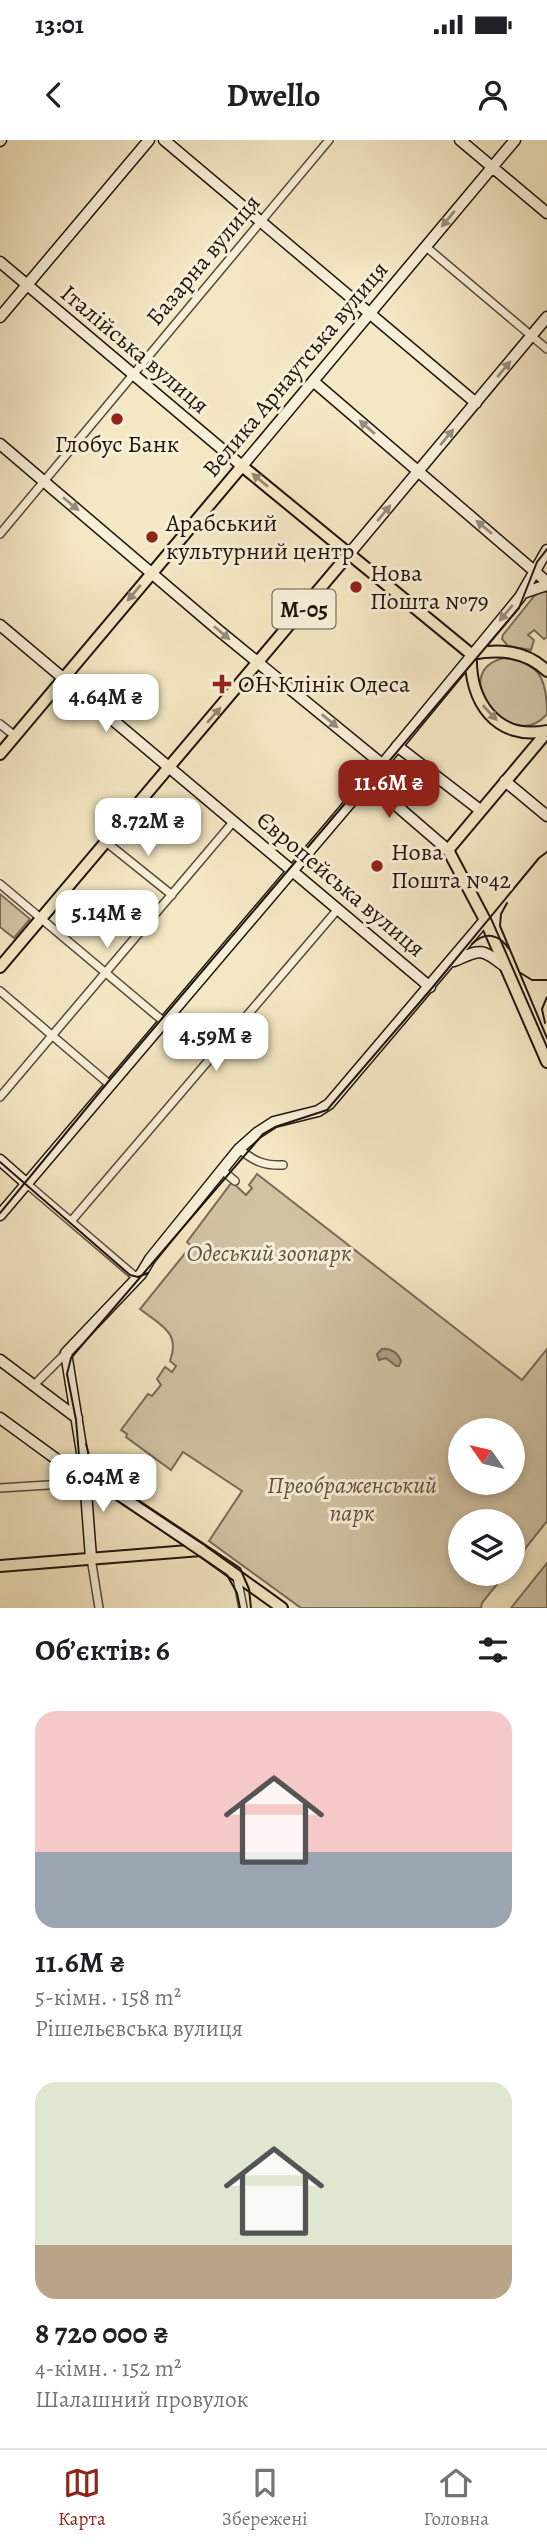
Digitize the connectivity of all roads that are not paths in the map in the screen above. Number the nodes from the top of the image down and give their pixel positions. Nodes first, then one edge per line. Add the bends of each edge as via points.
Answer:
1 (149, 140) edge
2 (164, 140) edge
3 (329, 140) edge
4 (460, 140) edge
5 (515, 140) edge
6 (492, 167) junction
7 (547, 213) edge
8 (261, 222) junction
9 (425, 246) junction
10 (0, 262) edge
11 (27, 285) junction
12 (370, 313) junction
13 (0, 317) edge
14 (547, 317) edge
15 (531, 336) junction
16 (547, 349) edge
17 (133, 374) junction
18 (313, 381) junction
19 (476, 403) junction
20 (0, 444) edge
21 (242, 466) junction
22 (419, 471) junction
23 (44, 481) junction
24 (0, 534) edge
25 (547, 550) edge
26 (349, 554) junction
27 (536, 571) junction
28 (152, 572) junction
29 (547, 584) edge
30 (523, 593) junction
31 (0, 625) edge
32 (471, 654) junction
33 (258, 663) junction
34 (547, 671) edge
35 (63, 678) junction
36 (0, 724) edge
37 (547, 732) edge
38 (15, 736) junction
39 (397, 746) junction
40 (0, 754) edge
41 (382, 764) junction
42 (169, 767) junction
43 (368, 781) junction
44 (505, 781) junction
45 (480, 810) junction
46 (547, 816) edge
47 (234, 821) junction
48 (106, 842) junction
49 (448, 850) junction
50 (291, 869) junction
51 (0, 884) edge
52 (172, 895) junction
53 (338, 909) junction
54 (41, 918) junction
55 (485, 920) junction
56 (450, 962) junction
57 (503, 965) junction
58 (0, 967) edge
59 (106, 973) junction
60 (430, 987) junction
61 (0, 991) edge
62 (163, 1021) junction
63 (53, 1035) junction
64 (547, 1062) edge
65 (109, 1084) junction
66 (0, 1097) edge
67 (241, 1150) junction
68 (0, 1160) edge
69 (283, 1165) dead end
70 (223, 1171) junction
71 (235, 1181) dead end
72 (27, 1184) junction
73 (0, 1215) edge
74 (73, 1219) junction
75 (124, 1268) junction
76 (136, 1278) junction
77 (66, 1353) junction
78 (0, 1360) edge
79 (34, 1385) junction
80 (0, 1418) edge
81 (78, 1418) junction
82 (84, 1472) junction
83 (0, 1488) edge
84 (201, 1550) junction
85 (91, 1558) junction
86 (0, 1566) edge
87 (236, 1573) junction
88 (99, 1608) edge
89 (243, 1608) edge
90 (282, 1608) edge

1 - 11 main road
2 - 8 main road
3 - 8 street, Базарна вулиця
4 - 6 main road
5 - 6 main road, Велика Арнаутська вулиця
6 - 7 main road
6 -> 9 main road, Велика Арнаутська вулиця
8 - 12 main road
8 - 17 street, Базарна вулиця
9 - 12 main road, Велика Арнаутська вулиця
9 - 15 street
10 - 11 main road, Італійська вулиця
11 - 13 main road
11 - 17 main road, Італійська вулиця
12 - 18 main road, Велика Арнаутська вулиця
12 - 19 main road
14 - 15 main road
15 - 16 street
19 -> 15 main road, М-05
17 - 21 main road, Італійська вулиця
17 - 23 street, Базарна вулиця
18 - 21 main road, Велика Арнаутська вулиця
22 -> 18 main road
22 -> 19 main road, М-05
20 - 23 main road
26 -> 21 main road, Італійська вулиця
21 - 28 main road, Велика Арнаутська вулиця
26 -> 22 main road, М-05
27 -> 22 main road
23 - 24 street, Базарна вулиця
23 -> 28 main road
25 - 27 main road
26 - 32 main road, Італійська вулиця
26 - 33 main road, М-05
27 - 29 main road
27 - 30 main road
28 -> 33 main road
28 -> 35 main road, Велика Арнаутська вулиця
29 - 30 main road
30 -> 32 main road
31 - 35 main road, Європейська вулиця
32 - 34 main road via 510,652 534,660
32 -> 37 main road via 475,690 492,718 520,732
32 - 39 main road
33 -> 41 main road
42 -> 33 main road, М-05
35 - 38 main road, Велика Арнаутська вулиця
35 - 42 main road, Європейська вулиця
36 - 38 street
37 - 44 main road
38 - 40 main road, Велика Арнаутська вулиця
39 - 41 main road
39 - 45 main road
41 - 43 main road
42 - 47 main road, Європейська вулиця
42 - 48 main road, М-05
43 - 49 main road
43 - 50 main road
44 - 45 main road
44 - 46 main road
45 - 49 main road
47 - 50 main road, Європейська вулиця
47 - 52 street
48 - 52 street
48 - 54 main road, М-05
49 - 55 main road
50 - 53 main road, Європейська вулиця
50 - 62 main road
51 - 54 street
52 - 59 street
53 - 60 main road, Європейська вулиця
53 - 74 street
54 - 58 main road, М-05
54 - 59 street
55 - 56 main road
55 - 57 main road
56 - 57 main road via 479,951
56 - 60 main road
57 - 64 main road
59 - 62 street
59 - 63 street
60 - 67 main road via 324,1108 274,1122
61 - 63 street
62 - 65 main road
63 - 65 street
63 - 66 street
65 - 72 main road
67 - 69 street via 266,1166
67 - 70 main road
68 - 72 main road
70 - 71 street
70 - 76 main road
72 - 73 main road
72 - 74 street
72 - 75 street
74 - 75 street via 123,1261
75 - 76 street
76 - 77 main road
77 - 79 street
77 - 81 main road
78 - 79 main road
79 - 81 main road
80 - 82 main road via 74,1472
81 - 82 main road
82 - 83 street via 64,1483
82 - 84 main road
82 - 85 main road
84 - 85 main road
84 - 87 main road
85 - 86 main road
85 - 88 street
87 - 89 street
87 - 90 main road

